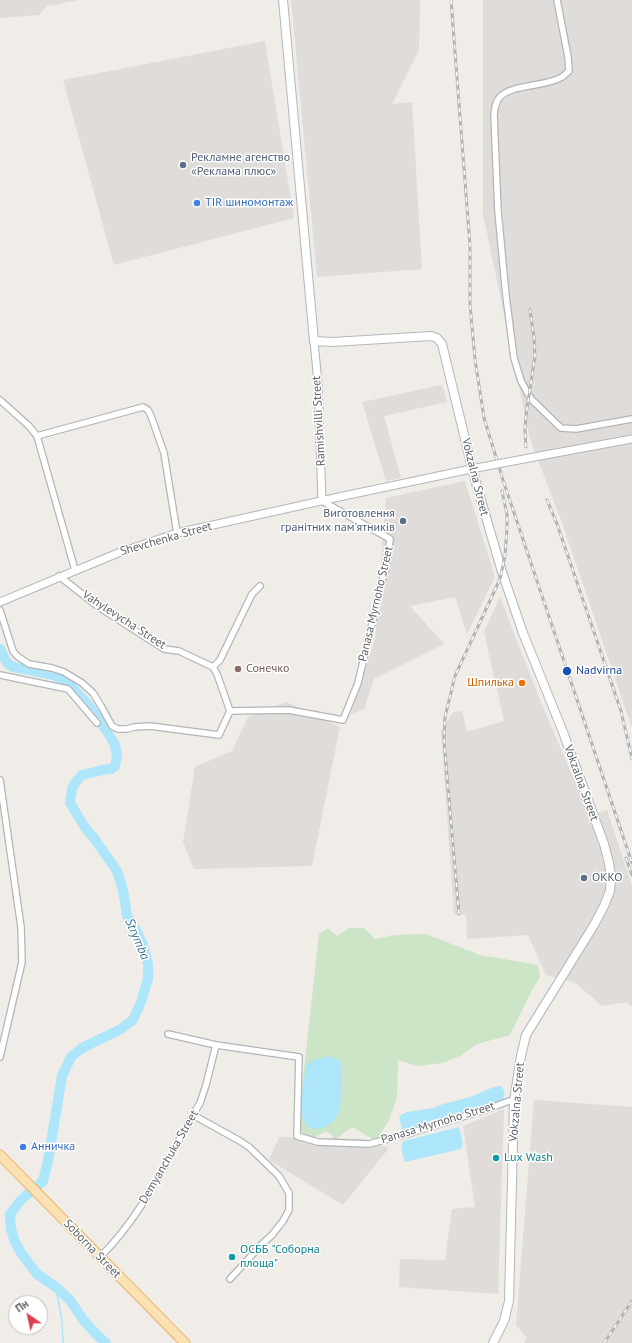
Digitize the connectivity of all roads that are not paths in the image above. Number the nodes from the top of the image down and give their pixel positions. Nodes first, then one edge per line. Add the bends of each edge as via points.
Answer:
1 (283, 0) edge
2 (557, 0) edge
3 (314, 341) junction
4 (0, 400) edge
5 (632, 419) edge
6 (37, 436) junction
7 (632, 439) edge
8 (322, 501) junction
9 (177, 534) junction
10 (75, 570) junction
11 (59, 576) junction
12 (260, 586) dead end
13 (0, 602) edge
14 (0, 610) edge
15 (212, 667) junction
16 (0, 675) edge
17 (230, 711) junction
18 (97, 723) dead end
19 (0, 780) edge
20 (168, 1034) dead end
21 (216, 1045) junction
22 (0, 1057) edge
23 (514, 1101) junction
24 (193, 1115) junction
25 (0, 1155) edge
26 (100, 1257) junction
27 (230, 1278) dead end
28 (185, 1343) edge
29 (493, 1343) edge

1 - 3 main road
2 - 5 street via 568,57 568,71 554,80 506,91 495,104 498,211 514,358 521,381 532,399 561,428 576,429
3 - 8 street, Ramishvilli Street
3 - 23 main road, Vokzalna Street via 431,336 442,344 474,476 500,566 609,863 610,891 604,906 526,1035
4 - 6 street
6 - 9 street via 143,407 148,410 164,453
6 - 10 street
7 - 8 street, Shevchenka Street, bridge via 471,469
8 - 9 street, Shevchenka Street
8 - 17 street, Panasa Myrnoho Street via 390,539 358,683 343,720 289,710
9 - 10 street, Shevchenka Street
10 - 11 street, Shevchenka Street
11 - 13 street, Shevchenka Street
11 - 15 street, Vahylevycha Street via 100,608 164,649 179,651
12 - 15 street via 252,594 220,660
14 - 17 street via 10,645 17,656 29,664 64,672 82,683 92,693 112,726 118,729 150,726 219,735
15 - 17 street
16 - 18 street via 68,689
19 - 22 street via 21,927 22,962
20 - 21 street
21 - 23 street, Panasa Myrnoho Street via 299,1057 297,1136 318,1142 369,1144
21 - 24 street, Demyanchuka Street via 206,1085
23 - 29 main road, Vokzalna Street via 509,1301 504,1321
24 - 26 street, Demyanchuka Street via 136,1213 116,1241
24 - 27 street via 249,1147 279,1176 289,1193 289,1210 283,1221
25 - 26 main road, Soborna Street
26 - 28 main road, Soborna Street

